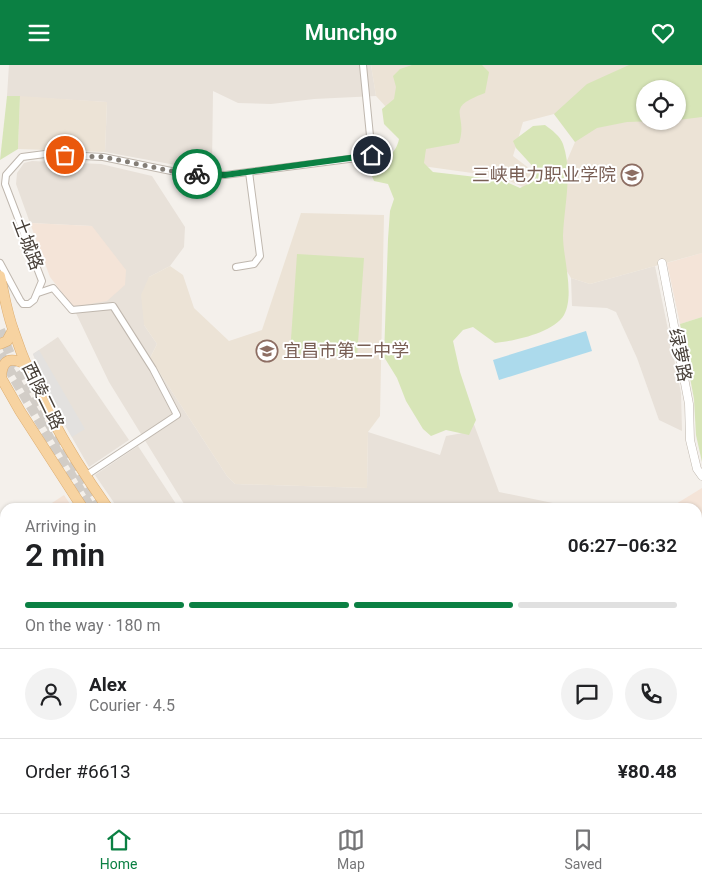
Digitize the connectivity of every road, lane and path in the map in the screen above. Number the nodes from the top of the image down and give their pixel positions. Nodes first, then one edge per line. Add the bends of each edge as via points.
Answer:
1 (363, 65) edge
2 (249, 172) junction
3 (0, 263) edge
4 (662, 263) dead end
5 (236, 267) dead end
6 (0, 275) edge
7 (38, 293) junction
8 (13, 330) junction
9 (0, 345) edge
10 (27, 365) junction
11 (1, 377) edge
12 (85, 475) junction
13 (702, 476) edge
14 (79, 503) edge
15 (104, 503) edge

1 - 2 street, 土城路 via 372,155
2 - 5 street via 260,256 254,264
2 - 7 street, 土城路 via 225,175 181,173 104,157 46,154 22,157 6,175 5,184 42,281
3 - 7 street, 土城路 via 23,304 29,304
4 - 13 street, 绿萝路 via 689,404 690,440 697,469
6 - 8 main road, 西陵二路
7 - 12 street via 53,288 72,310 113,306 177,415
8 - 9 main road via 7,341
8 - 10 main road, 西陵二路
10 - 11 main road via 16,360 7,362 3,365
10 - 12 main road, 西陵二路 via 40,398
11 - 14 main road, 西陵二路
12 - 15 main road, 西陵二路

